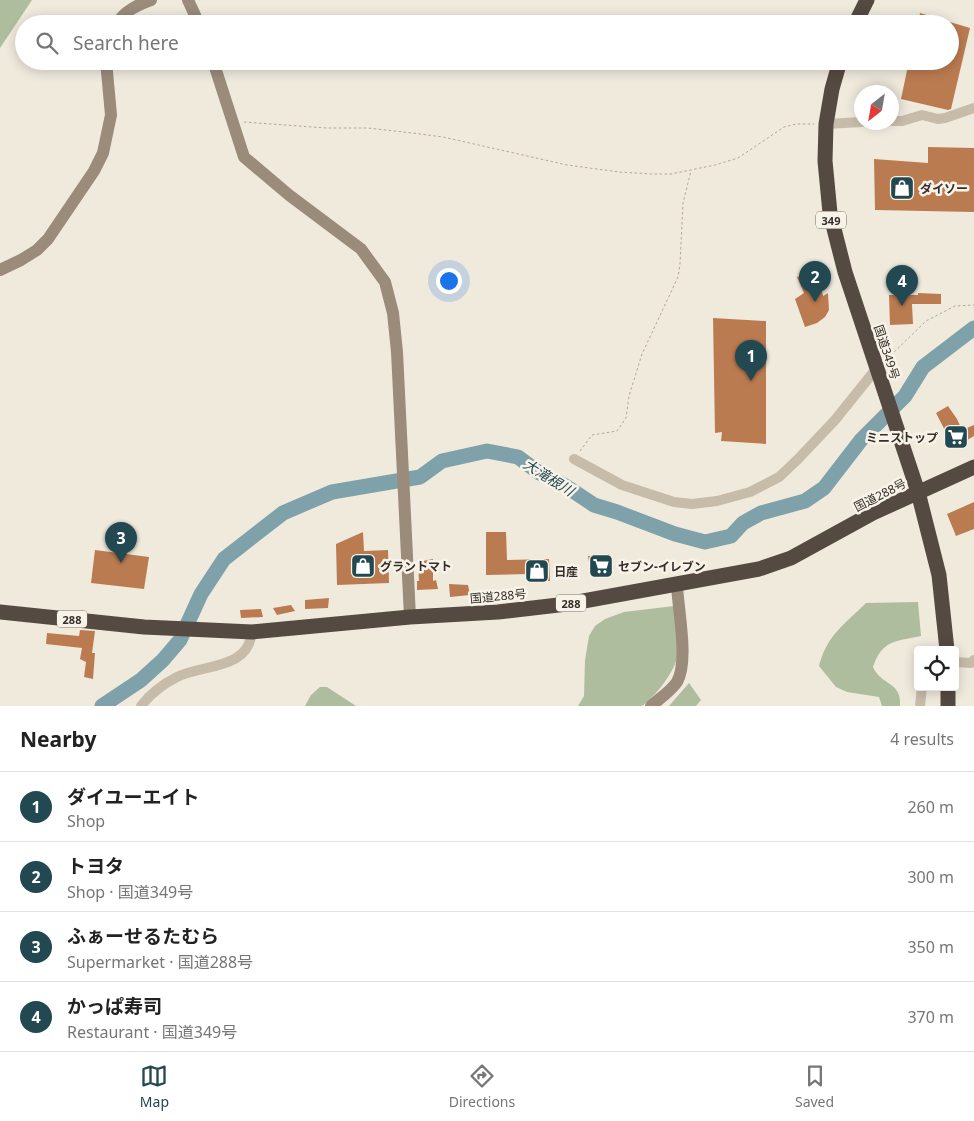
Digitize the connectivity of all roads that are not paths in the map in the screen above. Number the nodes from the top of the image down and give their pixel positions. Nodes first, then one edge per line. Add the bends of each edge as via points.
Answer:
1 (151, 0) edge
2 (188, 0) edge
3 (868, 0) edge
4 (124, 15) edge
5 (196, 15) edge
6 (860, 15) edge
7 (107, 70) edge
8 (216, 70) edge
9 (837, 70) edge
10 (974, 108) edge
11 (899, 120) edge
12 (854, 122) edge
13 (826, 124) junction
14 (0, 270) edge
15 (877, 372) junction
16 (574, 460) road end
17 (974, 467) edge
18 (918, 492) junction
19 (677, 585) junction
20 (0, 612) edge
21 (410, 617) junction
22 (252, 632) junction
23 (947, 646) edge
24 (959, 663) edge
25 (973, 665) edge
26 (922, 691) edge
27 (948, 691) edge
28 (141, 706) edge
29 (651, 706) edge
30 (920, 706) edge
31 (948, 706) edge

1 - 4 street
2 - 5 street
3 - 6 highway
7 - 14 street via 112,115 94,171 48,239 21,260
8 - 21 street via 244,157 361,249 385,282 393,313
9 - 13 highway, 国道349号 / 349
10 - 11 street via 945,118 922,115
12 - 13 street
13 - 15 highway, 国道349号 / 349 via 824,161 834,232
15 - 16 street via 779,477 750,492 716,501 674,502 622,485
15 - 18 highway, 国道349号 / 349
17 - 18 highway, 国道288号 / 288
18 - 19 highway, 国道288号 / 288 via 791,558 759,570
18 - 23 highway, 国道349号 / 349 via 939,575
19 - 21 highway, 国道288号 / 288 via 533,608
19 - 29 street via 682,671 676,684
20 - 22 highway, 国道288号 / 288 via 144,627
21 - 22 highway, 国道288号 / 288
22 - 28 street via 251,643 232,661 178,676 156,689
24 - 25 street
26 - 30 street
27 - 31 highway

